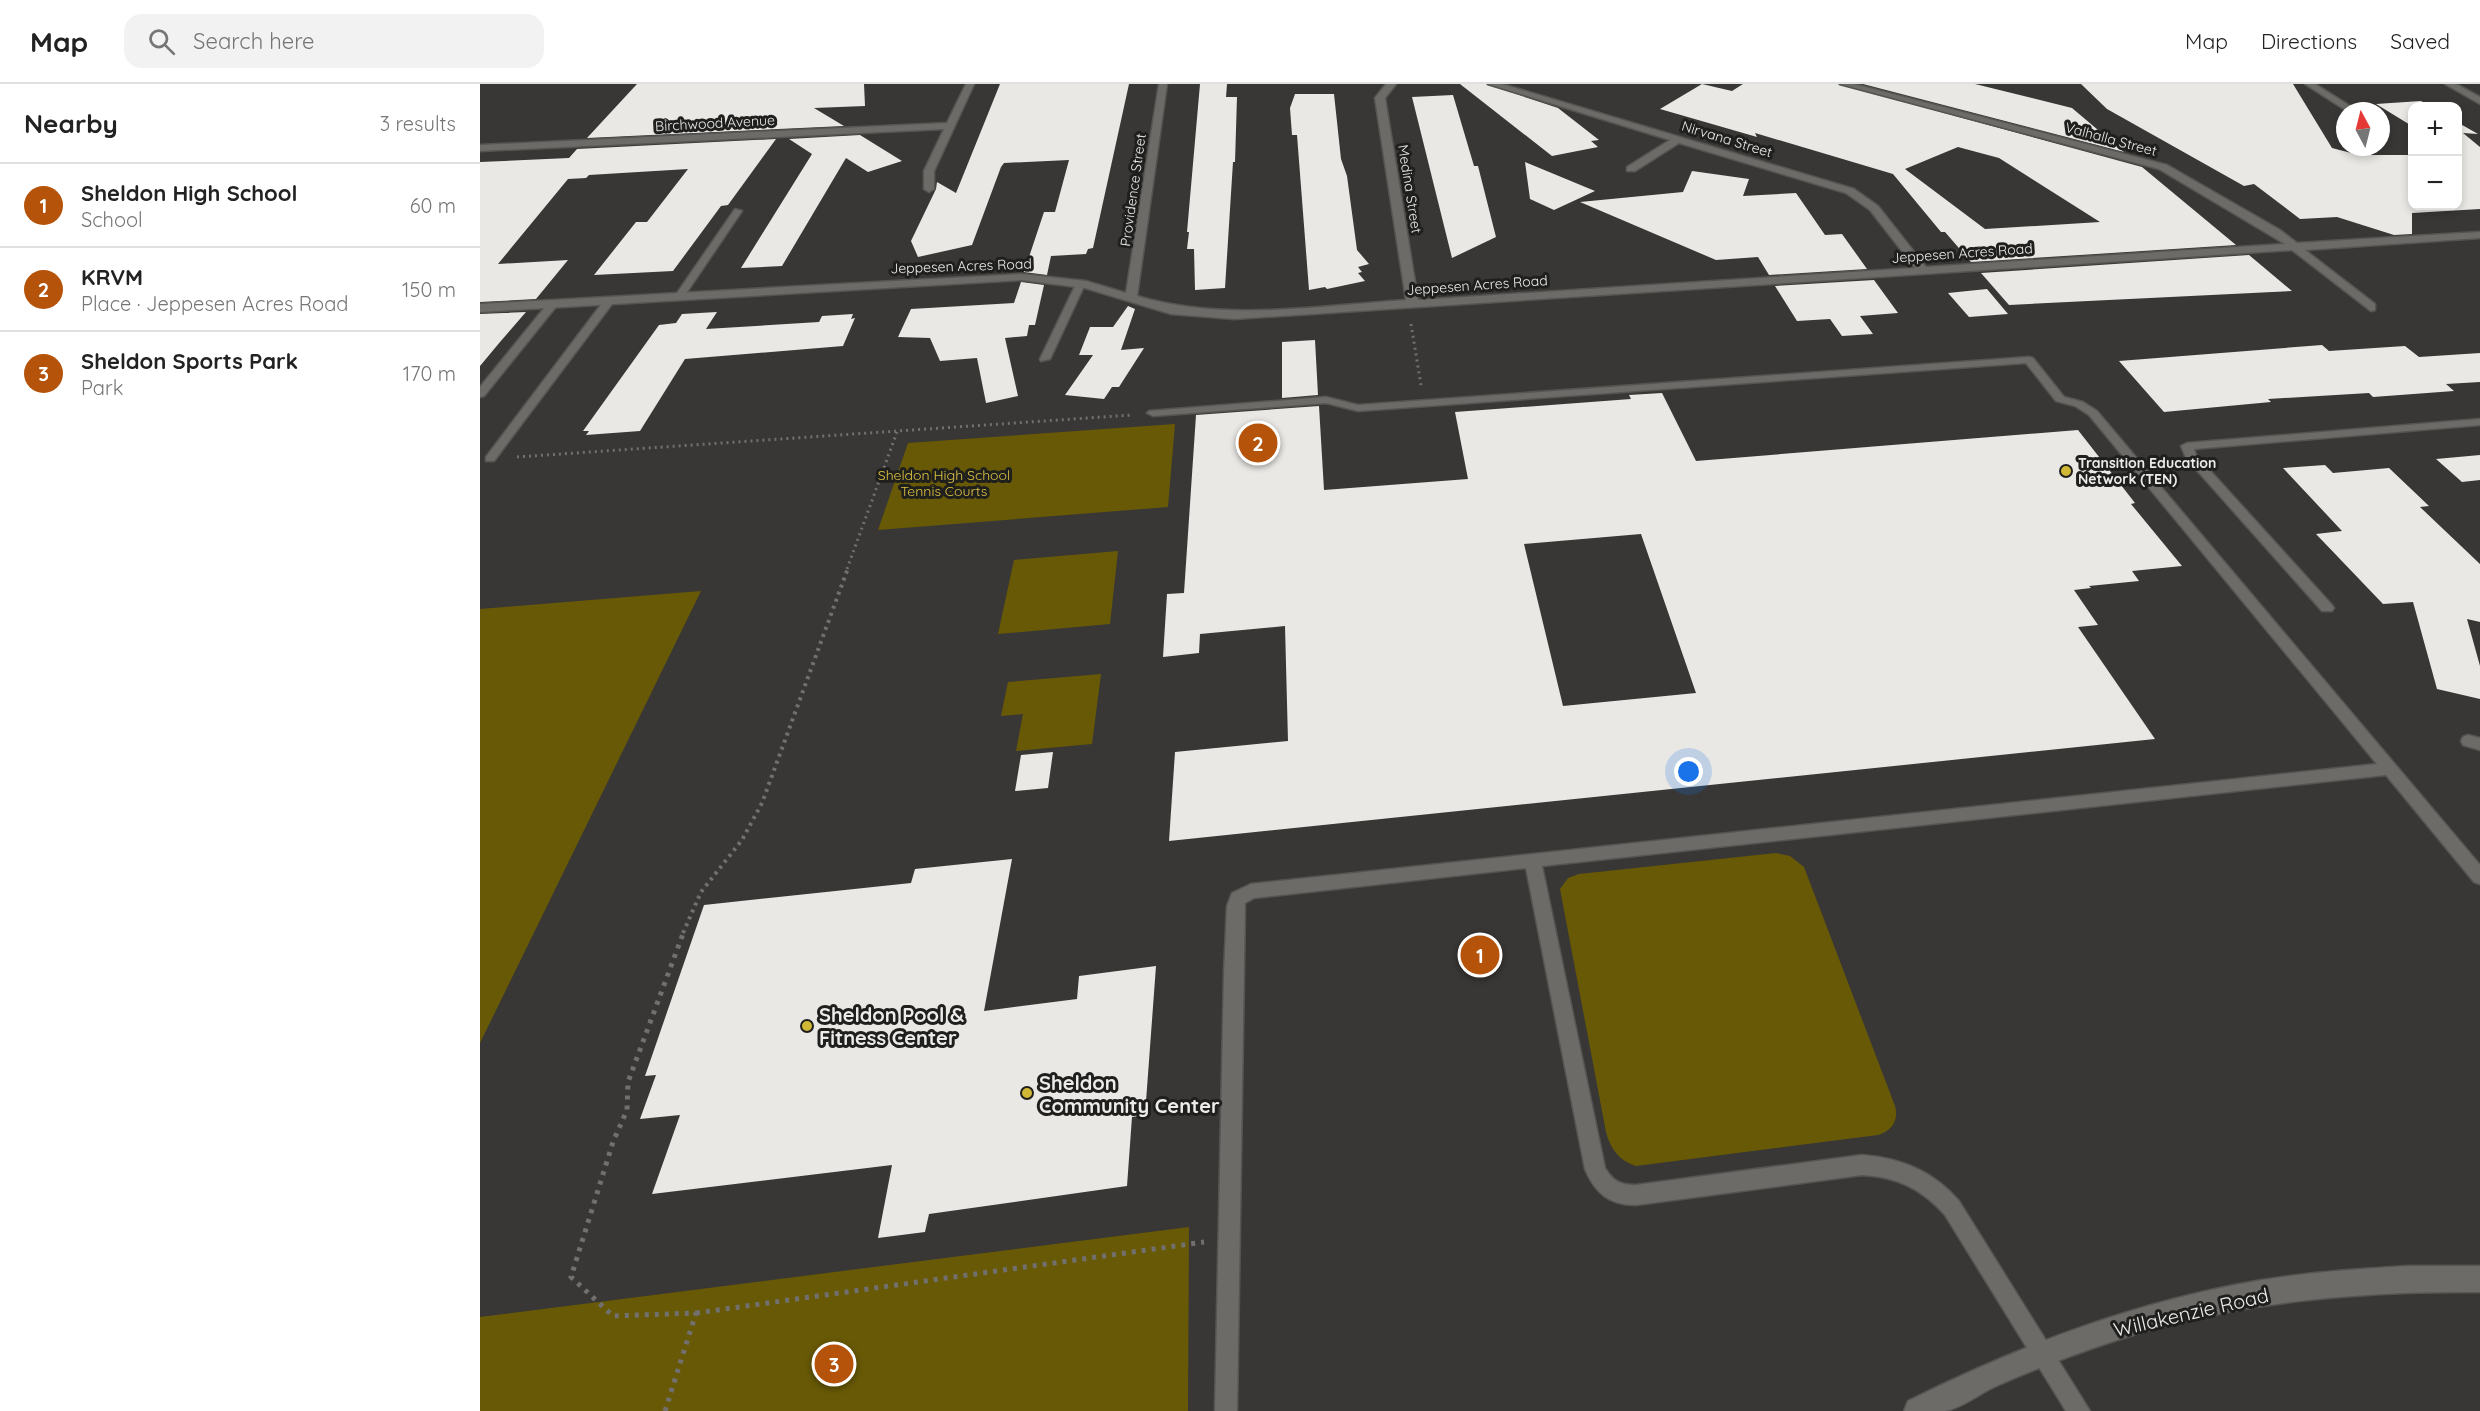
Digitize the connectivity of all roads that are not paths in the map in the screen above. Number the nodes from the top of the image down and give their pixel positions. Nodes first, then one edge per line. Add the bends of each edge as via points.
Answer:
1 (970, 84) edge
2 (1163, 84) edge
3 (1392, 84) edge
4 (1492, 84) edge
5 (1844, 84) edge
6 (2309, 84) edge
7 (2450, 84) edge
8 (2480, 100) edge
9 (2338, 102) edge
10 (951, 126) junction
11 (1679, 139) junction
12 (480, 148) edge
13 (1630, 169) dead end
14 (929, 189) dead end
15 (738, 211) dead end
16 (2480, 235) edge
17 (2295, 247) junction
18 (1923, 271) junction
19 (1080, 284) junction
20 (680, 296) junction
21 (610, 300) junction
22 (1131, 300) junction
23 (554, 303) junction
24 (1411, 304) junction
25 (2371, 307) dead end
26 (480, 308) edge
27 (1045, 360) dead end
28 (480, 394) edge
29 (1154, 412) road end
30 (2480, 423) edge
31 (490, 459) road end
32 (2327, 608) dead end
33 (2390, 769) junction
34 (1533, 860) junction
35 (2480, 876) edge
36 (2480, 1279) edge
37 (2041, 1353) junction
38 (1226, 1411) edge
39 (1918, 1411) edge
40 (2079, 1411) edge

1 - 10 street
2 - 22 street, Providence Street
3 - 24 street, Medina Street via 1380,98
4 - 11 street, Nirvana Street
5 - 17 street, Valhalla Street via 2154,163 2272,229
6 - 9 street
7 - 8 street
10 - 12 street, Birchwood Avenue
10 - 14 street via 929,171
11 - 13 street
11 - 18 street, Nirvana Street via 1856,194 1874,208
15 - 20 lane
16 - 17 street, Jeppesen Acres Road
17 - 18 street, Jeppesen Acres Road
17 - 25 street, Valhalla Street
18 - 24 street, Jeppesen Acres Road
19 - 20 street, Jeppesen Acres Road via 1002,277
19 - 22 street, Jeppesen Acres Road
19 - 27 lane
20 - 21 street, Jeppesen Acres Road
21 - 23 street, Jeppesen Acres Road
21 - 31 lane
22 - 24 street, Jeppesen Acres Road via 1182,312 1226,315
23 - 26 street, Jeppesen Acres Road
23 - 28 lane
29 - 33 lane via 1326,400 1359,408 2029,360 2060,399 2093,413
30 - 32 lane via 2187,446 2190,456
33 - 34 lane
33 - 35 lane
34 - 37 lane via 1600,1182 1616,1193 1636,1195 1862,1165 1904,1171 1930,1185 1952,1208
34 - 38 lane via 1251,891 1238,898
36 - 37 street, Willakenzie Road via 2358,1282 2233,1298 2137,1320
37 - 39 street, Willakenzie Road
37 - 40 lane

